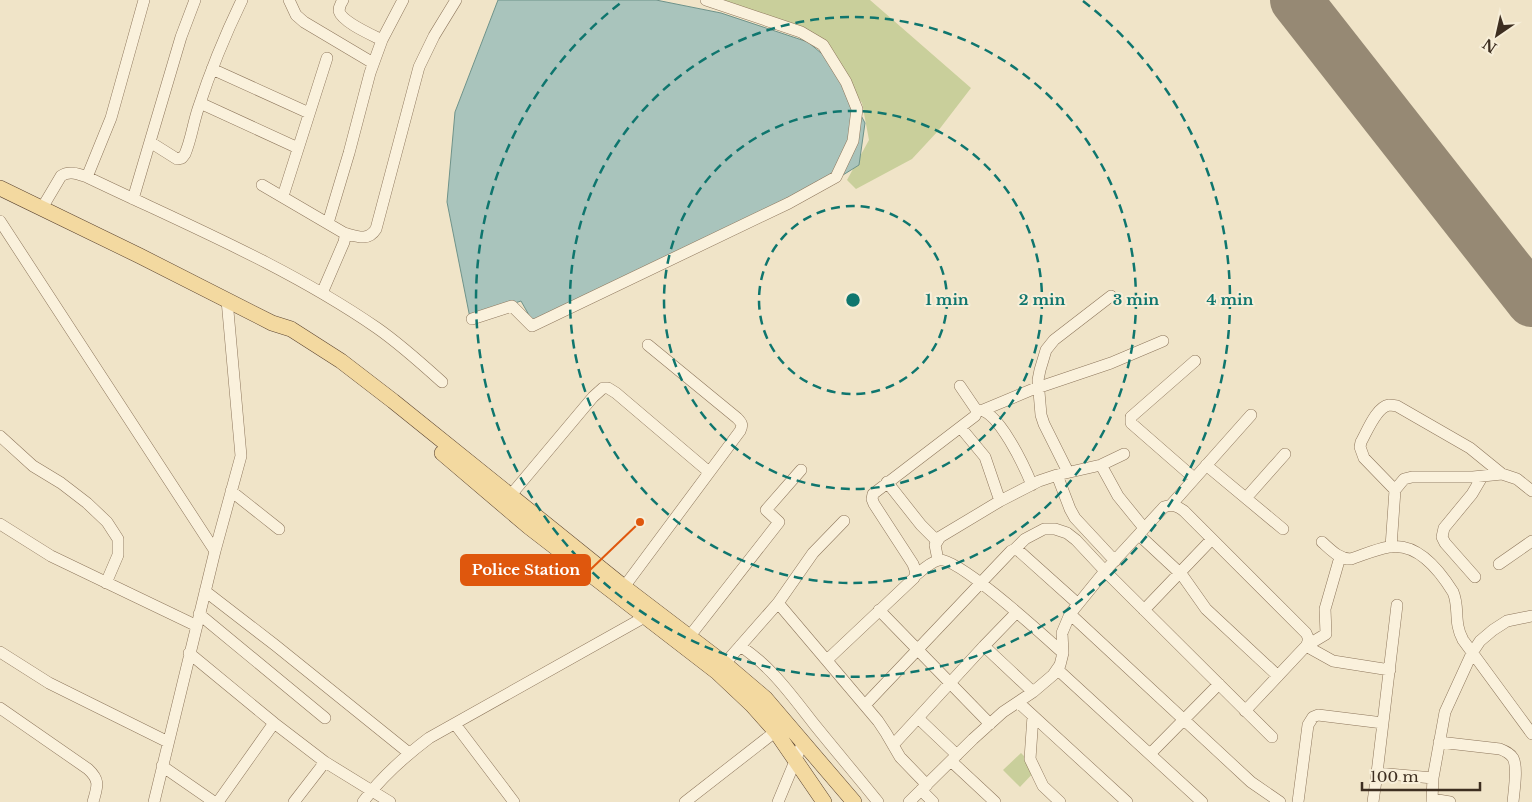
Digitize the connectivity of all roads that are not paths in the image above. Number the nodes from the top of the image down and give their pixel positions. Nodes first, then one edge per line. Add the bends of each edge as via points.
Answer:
1 (144, 0) edge
2 (195, 0) edge
3 (242, 0) edge
4 (289, 0) edge
5 (343, 0) edge
6 (403, 0) edge
7 (456, 0) edge
8 (706, 0) edge
9 (382, 40) junction
10 (327, 58) dead end
11 (373, 63) junction
12 (212, 69) junction
13 (200, 103) junction
14 (309, 113) junction
15 (150, 142) junction
16 (298, 148) junction
17 (87, 177) junction
18 (262, 184) dead end
19 (1, 188) edge
20 (283, 196) junction
21 (133, 199) junction
22 (42, 208) junction
23 (0, 221) edge
24 (328, 223) junction
25 (344, 233) junction
26 (322, 293) junction
27 (1111, 296) dead end
28 (227, 300) junction
29 (472, 319) dead end
30 (272, 323) junction
31 (1163, 341) dead end
32 (648, 345) dead end
33 (1195, 361) dead end
34 (442, 382) dead end
35 (960, 386) dead end
36 (1039, 388) junction
37 (980, 410) junction
38 (1250, 416) dead end
39 (961, 428) junction
40 (0, 436) edge
41 (1124, 454) dead end
42 (1285, 454) dead end
43 (1101, 465) junction
44 (1206, 465) junction
45 (801, 470) dead end
46 (709, 472) junction
47 (1063, 474) junction
48 (1502, 474) junction
49 (1482, 477) junction
50 (1194, 478) junction
51 (887, 482) junction
52 (1032, 485) junction
53 (1395, 490) junction
54 (231, 491) junction
55 (1532, 492) edge
56 (510, 496) junction
57 (1246, 498) junction
58 (1000, 501) junction
59 (1171, 505) junction
60 (844, 521) dead end
61 (0, 524) edge
62 (279, 529) dead end
63 (1283, 529) dead end
64 (1141, 532) junction
65 (1212, 539) junction
66 (937, 541) junction
67 (1532, 541) edge
68 (1322, 542) dead end
69 (1392, 547) junction
70 (1016, 549) junction
71 (215, 551) junction
72 (1340, 557) junction
73 (938, 560) junction
74 (1114, 561) junction
75 (1499, 564) dead end
76 (589, 565) junction
77 (1105, 571) junction
78 (1179, 573) junction
79 (916, 575) junction
80 (1475, 576) dead end
81 (106, 583) junction
82 (980, 583) junction
83 (624, 587) junction
84 (205, 591) junction
85 (778, 603) junction
86 (1077, 603) junction
87 (1397, 605) dead end
88 (879, 610) junction
89 (1144, 610) junction
90 (651, 613) junction
91 (1016, 613) junction
92 (199, 614) junction
93 (1070, 614) junction
94 (1532, 616) edge
95 (196, 626) junction
96 (689, 637) junction
97 (740, 646) junction
98 (984, 646) junction
99 (1306, 646) junction
100 (916, 649) junction
101 (0, 652) edge
102 (1063, 652) junction
103 (189, 653) junction
104 (1472, 653) junction
105 (827, 660) junction
106 (721, 668) junction
107 (1057, 669) junction
108 (1390, 670) junction
109 (1278, 676) junction
110 (949, 683) junction
111 (1219, 684) junction
112 (1033, 692) junction
113 (1018, 702) junction
114 (865, 705) junction
115 (0, 708) edge
116 (1245, 710) junction
117 (1033, 716) junction
118 (325, 718) dead end
119 (918, 718) junction
120 (1184, 720) junction
121 (274, 723) junction
122 (1383, 723) junction
123 (455, 724) junction
124 (990, 724) junction
125 (781, 727) junction
126 (1532, 734) edge
127 (1272, 737) dead end
128 (168, 742) junction
129 (804, 742) junction
130 (1439, 742) junction
131 (893, 745) junction
132 (409, 754) junction
133 (1150, 754) junction
134 (954, 758) junction
135 (795, 761) junction
136 (325, 762) junction
137 (162, 766) junction
138 (1377, 773) junction
139 (1433, 778) junction
140 (814, 788) junction
141 (924, 788) junction
142 (371, 790) junction
143 (93, 802) edge
144 (154, 802) edge
145 (214, 802) edge
146 (218, 802) edge
147 (294, 802) edge
148 (362, 802) edge
149 (390, 802) edge
150 (514, 802) edge
151 (685, 802) edge
152 (778, 802) edge
153 (824, 802) edge
154 (846, 802) edge
155 (878, 802) edge
156 (909, 802) edge
157 (933, 802) edge
158 (995, 802) edge
159 (1060, 802) edge
160 (1126, 802) edge
161 (1202, 802) edge
162 (1280, 802) edge
163 (1298, 802) edge
164 (1373, 802) edge
165 (1450, 802) edge
166 (1513, 802) edge

1 - 17 street via 114,110
2 - 15 street
3 - 12 street
4 - 11 street via 296,15 304,22
5 - 9 street via 339,11 342,17
6 - 9 street
7 - 25 street via 419,67 376,230 364,238
8 - 29 street via 801,32 823,46 846,82 857,109 854,142 836,177 789,203 532,326 512,306
9 - 11 street
10 - 14 street
11 - 24 street
12 - 13 street
12 - 14 street
13 - 15 street via 182,158 177,159
13 - 16 street
14 - 16 street
15 - 21 street
16 - 20 street
17 - 21 street
17 - 22 street via 66,172
18 - 20 street
19 - 22 main road
20 - 24 street
21 - 26 street via 244,251
22 - 28 main road
23 - 71 street
24 - 25 street
25 - 26 street via 346,238
26 - 34 street via 378,329
27 - 36 street via 1054,340 1046,350
28 - 30 main road
28 - 54 street via 241,456
30 - 56 main road via 291,329 341,361
30 - 76 main road via 372,393 529,527
31 - 36 street
32 - 46 street via 741,422 740,431
33 - 50 street via 1130,420
35 - 37 street
36 - 37 street
36 - 47 street via 1041,415
37 - 39 street
37 - 52 street via 995,420 1011,442
38 - 44 street
39 - 51 street
39 - 58 street via 985,457
40 - 81 street via 33,466 61,483 107,522 118,539 118,556
41 - 43 street
42 - 57 street
43 - 47 street
43 - 64 street
44 - 50 street
44 - 57 street
45 - 96 street via 766,510 779,522
46 - 56 street via 616,393 603,388
46 - 83 street
47 - 52 street
47 - 74 street via 1075,518
48 - 49 street
48 - 53 street via 1470,448 1390,405 1377,412 1360,448 1364,458
48 - 55 street via 1517,479
49 - 53 street via 1412,477 1404,479
49 - 80 street via 1444,528 1442,537
50 - 59 street
51 - 66 street
51 - 79 street via 873,494 872,499 913,564
52 - 58 street
53 - 69 street
54 - 62 street
54 - 71 street
56 - 76 main road
57 - 63 street
58 - 66 street
59 - 64 street via 1164,507
59 - 65 street via 1184,511
60 - 85 street via 813,553
61 - 81 street via 51,556
64 - 74 street
64 - 78 street
65 - 78 street
65 - 99 street via 1306,632
66 - 73 street
67 - 75 street
68 - 72 street
69 - 72 street via 1351,559
69 - 104 street via 1416,551 1449,585 1456,598 1460,634
70 - 77 street via 1034,534 1044,529 1055,529 1076,540
70 - 82 street
70 - 86 street
71 - 84 street
72 - 99 street via 1325,609 1326,634
73 - 79 street
73 - 82 street via 959,568
74 - 77 street
76 - 83 main road
76 - 90 main road
77 - 86 street
77 - 89 street
78 - 89 street
78 - 109 street via 1206,609
79 - 88 street
81 - 95 street
82 - 91 street
82 - 100 street
83 - 90 main road
84 - 92 street
84 - 132 street
85 - 97 street
85 - 105 street
86 - 93 street
87 - 108 street
88 - 100 street
88 - 105 street
89 - 111 street
90 - 96 main road
90 - 106 main road
90 - 123 street
91 - 98 street
91 - 102 street
92 - 95 street
92 - 118 street
93 - 102 street via 1062,633
93 - 120 street
94 - 104 street via 1507,621 1480,641
95 - 103 street
96 - 106 main road
97 - 106 street
97 - 155 street via 785,687
98 - 110 street
98 - 112 street
99 - 108 street via 1333,661
99 - 109 street
100 - 110 street
100 - 114 street
101 - 128 street via 49,683
102 - 107 street
103 - 121 street
103 - 128 street
104 - 126 street
104 - 130 street via 1445,712
105 - 114 street
106 - 125 main road via 765,698
107 - 112 street
107 - 133 street
108 - 122 street
109 - 116 street
110 - 119 street
110 - 124 street
111 - 116 street
111 - 120 street
112 - 113 street
113 - 117 street
113 - 124 street
114 - 131 street
115 - 143 street via 96,776 98,786
116 - 127 street
117 - 159 street via 1030,759 1043,786
117 - 160 street
119 - 131 street
119 - 134 street
120 - 133 street
120 - 162 street via 1251,782
121 - 136 street
121 - 146 street
122 - 138 street
122 - 163 street via 1313,717 1308,725
123 - 132 street
123 - 150 street
124 - 134 street
125 - 129 main road
125 - 135 main road
125 - 151 street
128 - 137 street
129 - 135 street
129 - 154 main road via 829,772
130 - 139 street
130 - 166 street via 1508,752 1516,764
131 - 141 street
132 - 142 street
133 - 161 street
134 - 141 street
134 - 158 street
135 - 140 main road
135 - 152 street
136 - 142 street
136 - 147 street
137 - 144 street
137 - 145 street
138 - 139 street
138 - 164 street
139 - 165 street via 1432,799
140 - 153 main road
140 - 154 main road
141 - 156 street
141 - 157 street
142 - 148 street
142 - 149 street

